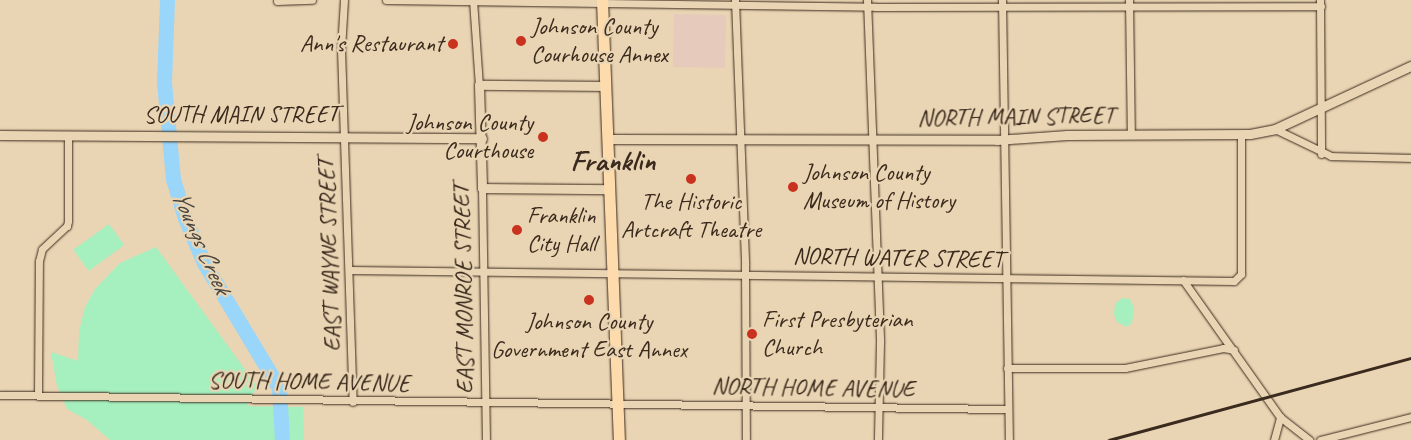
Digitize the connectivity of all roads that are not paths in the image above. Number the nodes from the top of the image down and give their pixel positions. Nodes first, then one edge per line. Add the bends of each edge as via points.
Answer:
1 (312, 0) edge
2 (344, 0) edge
3 (386, 0) edge
4 (277, 1) edge
5 (473, 1) edge
6 (602, 1) edge
7 (735, 2) edge
8 (1130, 2) edge
9 (867, 3) edge
10 (1236, 3) edge
11 (1320, 3) edge
12 (1002, 4) edge
13 (1411, 66) edge
14 (479, 85) junction
15 (605, 86) junction
16 (1321, 108) junction
17 (1275, 129) junction
18 (0, 135) edge
19 (68, 135) junction
20 (1131, 135) junction
21 (1241, 135) junction
22 (345, 136) junction
23 (482, 138) junction
24 (607, 139) junction
25 (740, 140) junction
26 (872, 140) junction
27 (1004, 140) junction
28 (1321, 154) junction
29 (1411, 158) edge
30 (482, 188) junction
31 (609, 189) junction
32 (350, 270) junction
33 (483, 272) junction
34 (612, 273) junction
35 (745, 275) junction
36 (878, 276) junction
37 (1007, 278) junction
38 (1183, 280) junction
39 (1234, 350) junction
40 (1007, 368) junction
41 (0, 395) edge
42 (38, 395) junction
43 (353, 402) junction
44 (486, 402) junction
45 (618, 405) junction
46 (747, 407) junction
47 (879, 408) junction
48 (1008, 409) junction
49 (1280, 417) junction
50 (1411, 417) edge
51 (486, 440) edge
52 (619, 440) edge
53 (746, 440) edge
54 (878, 440) edge
55 (1009, 440) edge
56 (1274, 440) edge
57 (1309, 440) edge
58 (1320, 440) edge

1 - 4 street
2 - 22 street, EAST WAYNE STREET via 341,10
3 - 5 street
5 - 6 street
5 - 14 street
6 - 7 street
6 - 15 main road
7 - 9 street via 803,6
7 - 25 street
8 - 10 street
8 - 12 street
8 - 20 street
9 - 12 street
9 - 26 street
10 - 11 street
11 - 16 street
12 - 27 street
13 - 16 street, NORTH MAIN STREET
14 - 15 street
14 - 23 street, EAST MONROE STREET
15 - 24 main road
16 - 17 street, NORTH MAIN STREET
16 - 28 street
17 - 21 street, NORTH MAIN STREET
17 - 28 street
18 - 19 street, SOUTH MAIN STREET
19 - 22 street, SOUTH MAIN STREET
19 - 42 street via 67,226 42,249 39,261
20 - 21 street, NORTH MAIN STREET
20 - 27 street, NORTH MAIN STREET via 1067,135
21 - 38 street, NORTH WATER STREET via 1241,277 1234,281
22 - 23 street, SOUTH MAIN STREET
22 - 32 street, EAST WAYNE STREET
23 - 30 street, EAST MONROE STREET
24 - 25 street, NORTH MAIN STREET
24 - 31 main road
25 - 26 street, NORTH MAIN STREET
25 - 35 street
26 - 27 street, NORTH MAIN STREET
26 - 36 street
27 - 37 street
28 - 29 street
30 - 31 street
30 - 33 street, EAST MONROE STREET
31 - 34 main road
32 - 33 street, NORTH WATER STREET
32 - 43 street, EAST WAYNE STREET
33 - 34 street, NORTH WATER STREET
33 - 44 street, EAST MONROE STREET
34 - 35 street, NORTH WATER STREET
34 - 45 main road
35 - 36 street, NORTH WATER STREET
35 - 46 street
36 - 37 street, NORTH WATER STREET
36 - 47 street
37 - 38 street, NORTH WATER STREET
37 - 40 street
38 - 39 street
39 - 40 street via 1223,348 1125,368
39 - 49 street
40 - 48 street
41 - 42 street, SOUTH HOME AVENUE
42 - 43 street, SOUTH HOME AVENUE
43 - 44 street, SOUTH HOME AVENUE
44 - 45 street, SOUTH HOME AVENUE
44 - 51 street, EAST MONROE STREET
45 - 46 street, NORTH HOME AVENUE
45 - 52 main road
46 - 47 street, NORTH HOME AVENUE
46 - 53 street
47 - 48 street, NORTH HOME AVENUE
47 - 54 street
48 - 55 street
49 - 56 street
49 - 57 street
50 - 58 street

